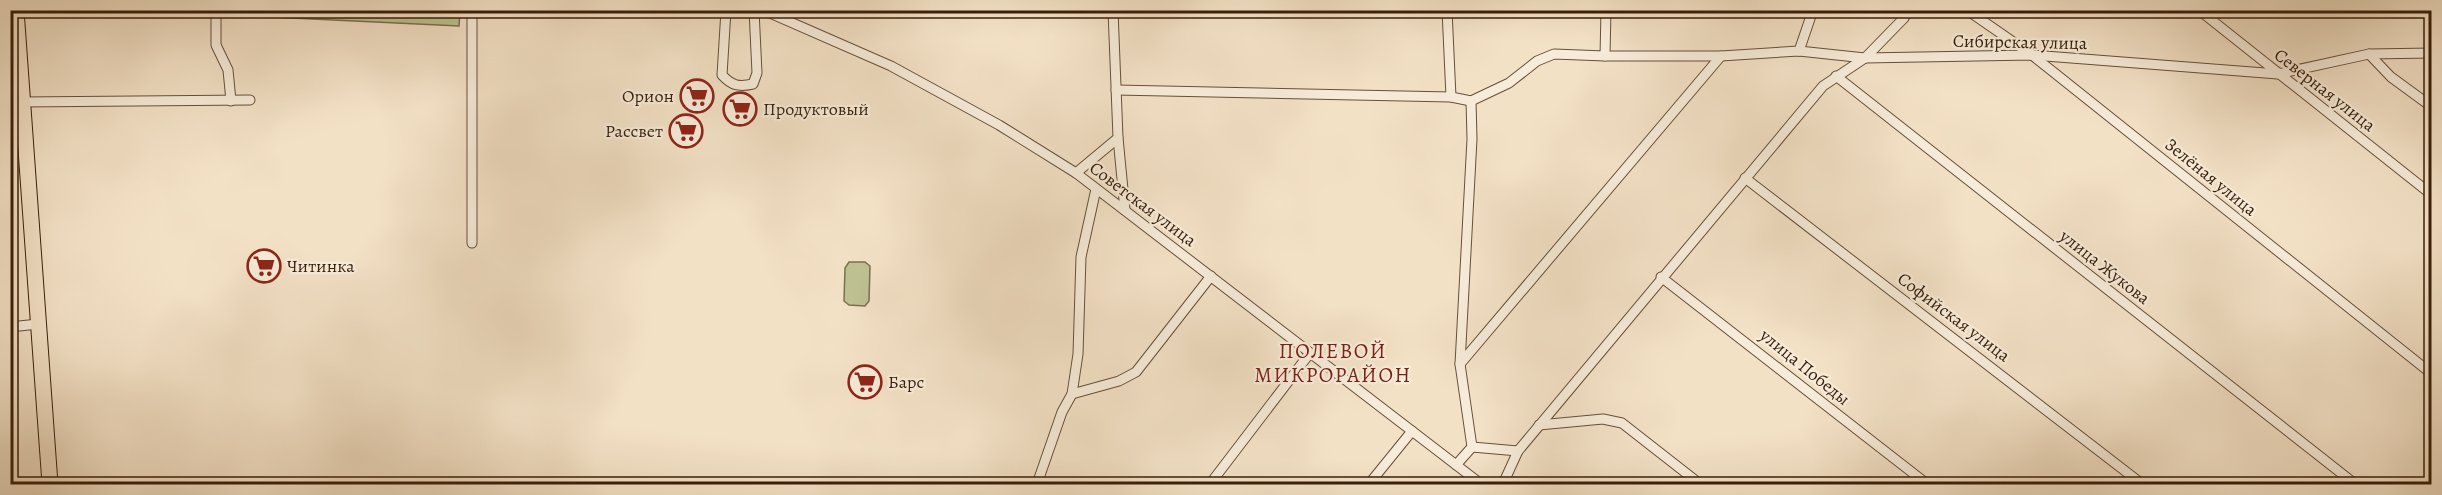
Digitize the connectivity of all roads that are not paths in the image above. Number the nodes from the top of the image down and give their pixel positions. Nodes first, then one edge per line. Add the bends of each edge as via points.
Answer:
1 (16, 10) edge
2 (216, 10) edge
3 (472, 10) edge
4 (726, 10) edge
5 (754, 10) edge
6 (763, 10) edge
7 (1113, 10) edge
8 (1447, 10) edge
9 (1606, 10) edge
10 (1813, 10) edge
11 (1908, 10) edge
12 (1967, 10) edge
13 (2199, 10) edge
14 (1799, 51) junction
15 (2432, 53) edge
16 (2369, 54) junction
17 (15, 55) edge
18 (2032, 55) junction
19 (1605, 56) junction
20 (1721, 56) junction
21 (1865, 58) junction
22 (2278, 74) junction
23 (1836, 76) junction
24 (1116, 90) junction
25 (1451, 98) junction
26 (250, 100) dead end
27 (231, 101) junction
28 (1471, 101) junction
29 (21, 102) junction
30 (2432, 107) edge
31 (1118, 138) junction
32 (1076, 173) junction
33 (1744, 178) junction
34 (1096, 189) junction
35 (2432, 195) edge
36 (1125, 210) junction
37 (472, 243) dead end
38 (1211, 276) junction
39 (1661, 277) junction
40 (38, 324) junction
41 (10, 327) edge
42 (1310, 353) junction
43 (1460, 364) junction
44 (2432, 374) edge
45 (1072, 394) junction
46 (1539, 425) junction
47 (1412, 431) junction
48 (1472, 447) junction
49 (1518, 451) junction
50 (1456, 465) junction
51 (1471, 476) junction
52 (50, 484) edge
53 (1037, 484) edge
54 (1210, 484) edge
55 (1369, 484) edge
56 (1464, 484) edge
57 (1482, 484) edge
58 (1503, 484) edge
59 (1700, 484) edge
60 (1927, 484) edge
61 (2142, 484) edge
62 (2355, 484) edge

1 - 17 main road
2 - 27 street via 216,45 228,70
3 - 37 street
4 - 5 street via 722,75 730,84 740,87 753,84 757,73
6 - 32 street, Советская улица via 891,66
7 - 24 street
8 - 25 street
9 - 19 street
10 - 14 street
11 - 21 street
12 - 18 street, Зелёная улица
13 - 22 street, Северная улица
14 - 20 street, Сибирская улица
14 - 21 street, Сибирская улица
15 - 16 street, Сибирская улица
16 - 22 street, Сибирская улица
16 - 30 street via 2391,77
17 - 29 main road
18 - 21 street, Сибирская улица
18 - 22 street, Сибирская улица
18 - 44 street, Зелёная улица
19 - 20 street, Сибирская улица
19 - 28 street, Сибирская улица via 1554,54 1537,61 1509,83
20 - 43 street
21 - 23 street
22 - 35 street, Северная улица
23 - 33 street
23 - 62 street, улица Жукова
24 - 25 street
24 - 31 street
25 - 28 street
26 - 27 street
27 - 29 street
28 - 43 street
29 - 40 main road
31 - 32 street
31 - 36 street
32 - 34 street, Советская улица
33 - 39 street
33 - 61 street, Софийская улица
34 - 36 street, Советская улица
34 - 45 street via 1081,256 1078,354
36 - 38 street, Советская улица
38 - 42 street, Советская улица
38 - 45 street via 1136,372
39 - 46 street
39 - 60 street, улица Победы
40 - 41 street
40 - 52 main road
42 - 47 street, Советская улица
42 - 54 street
43 - 48 street
45 - 53 street
46 - 49 street
46 - 59 street via 1603,419 1622,423
47 - 50 street, Советская улица
47 - 55 street
48 - 49 street
48 - 50 street
49 - 58 street
50 - 51 street, Советская улица
51 - 56 street
51 - 57 street, Советская улица

